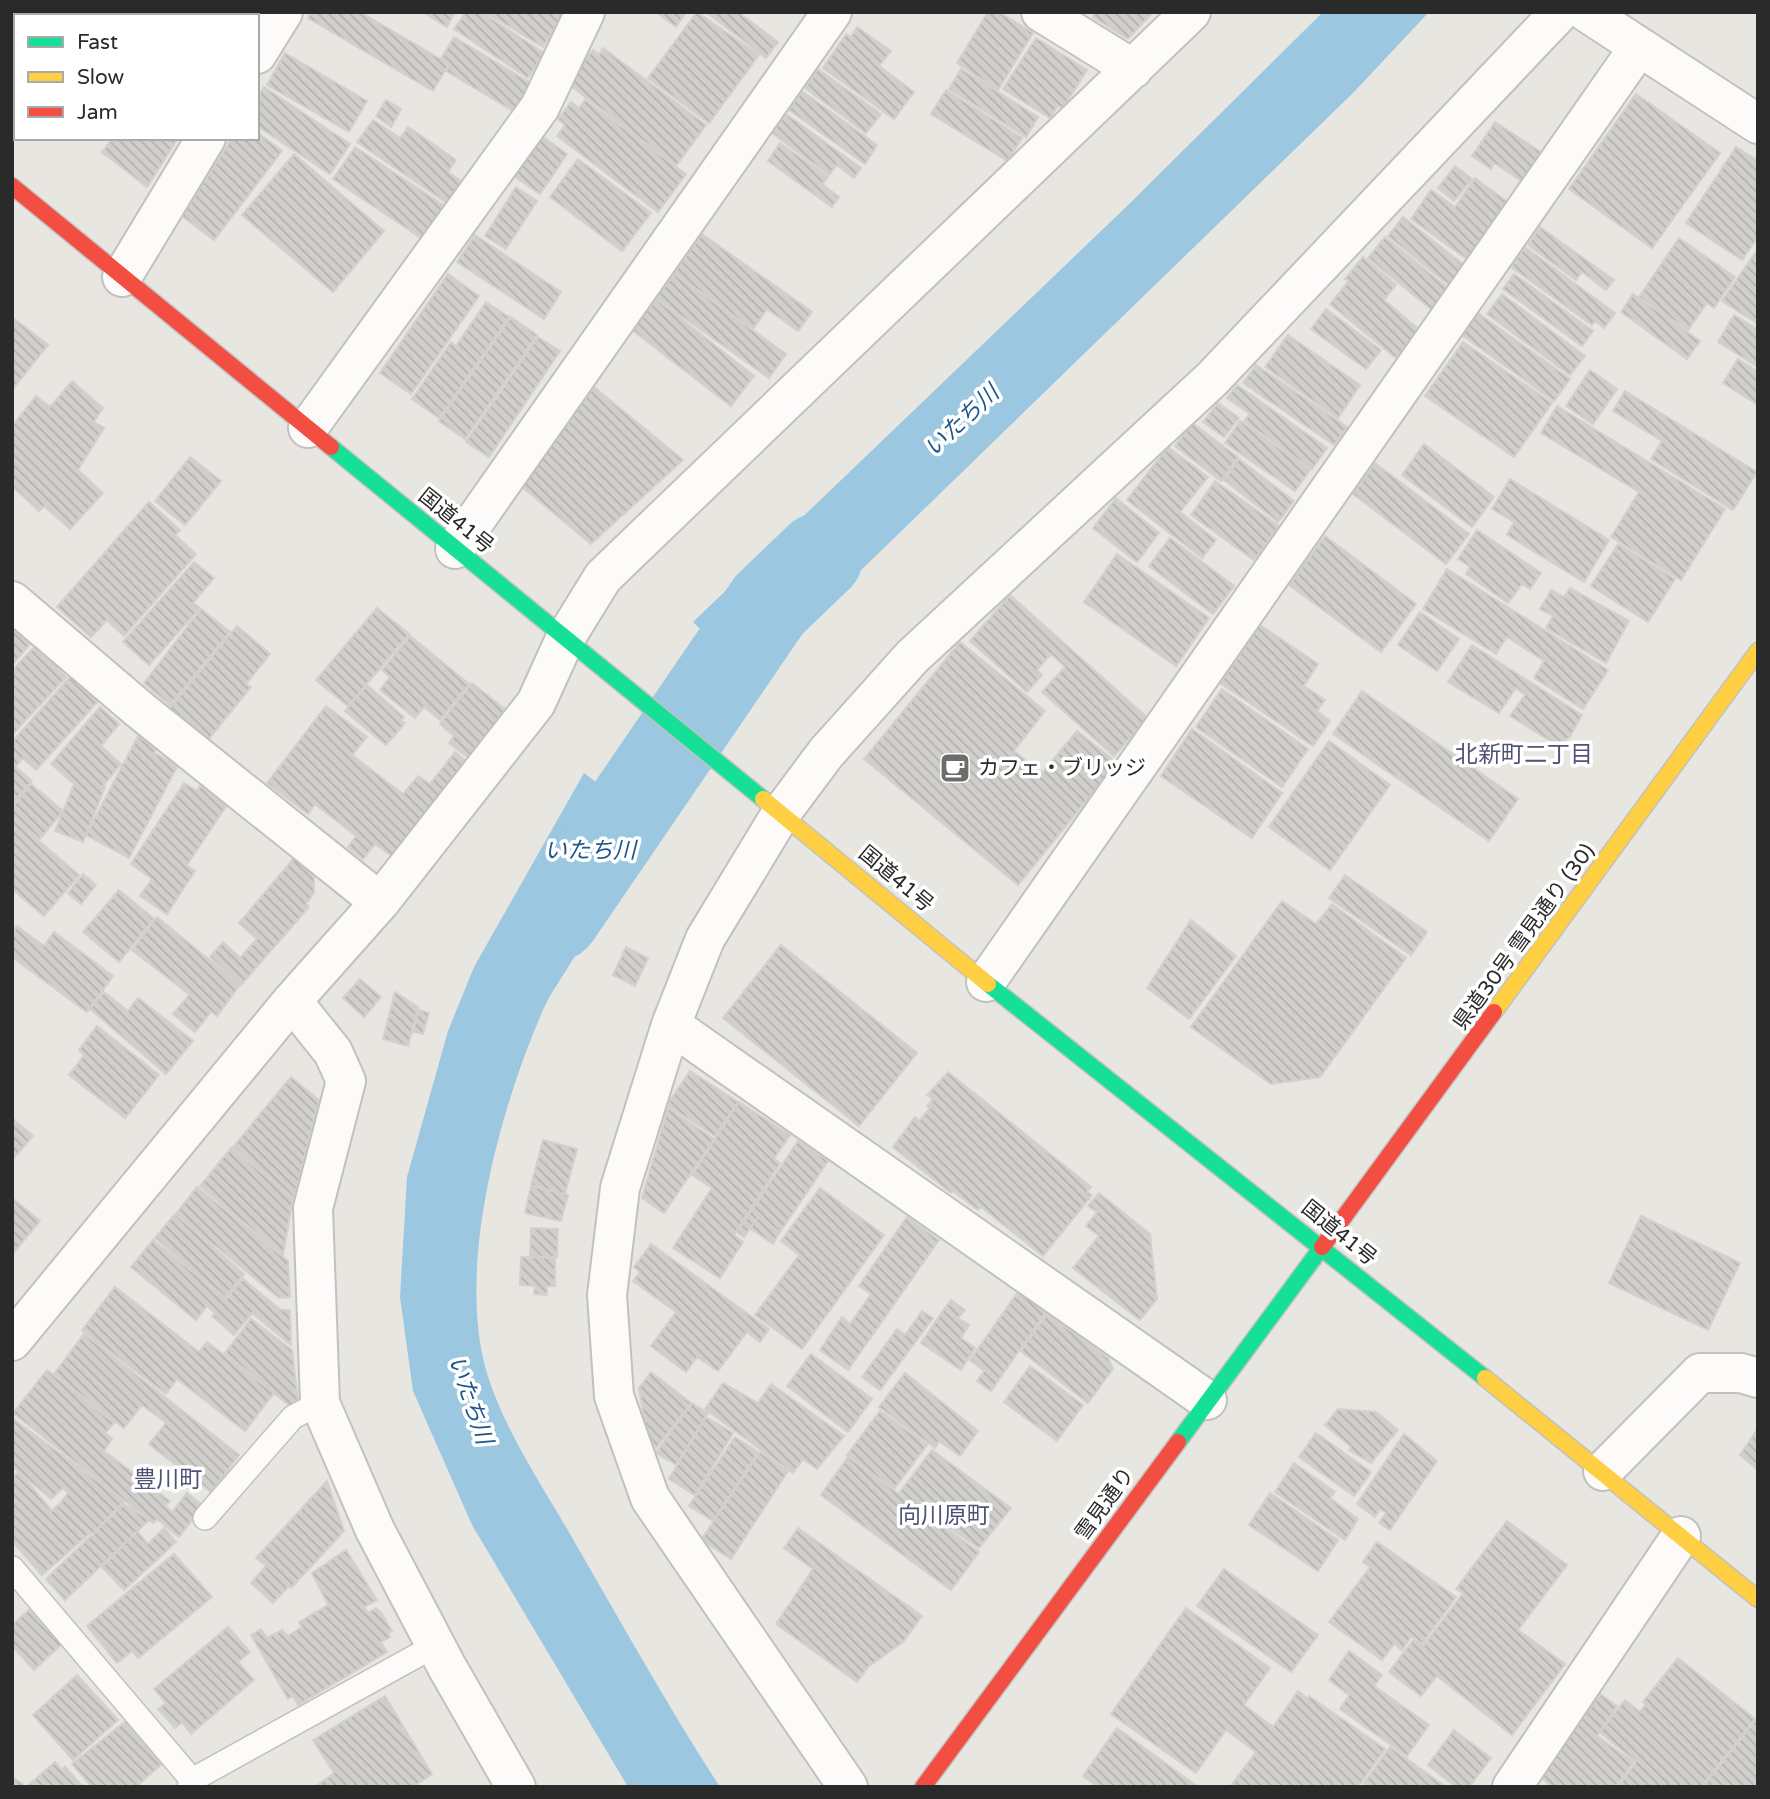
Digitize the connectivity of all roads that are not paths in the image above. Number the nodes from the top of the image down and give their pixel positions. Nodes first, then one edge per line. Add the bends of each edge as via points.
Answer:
1 (283, 12) edge
2 (585, 12) edge
3 (832, 12) edge
4 (1041, 12) edge
5 (1191, 12) edge
6 (1560, 12) edge
7 (1586, 12) edge
8 (1639, 47) junction
9 (259, 51) edge
10 (1133, 69) junction
11 (1758, 124) edge
12 (205, 140) edge
13 (12, 186) edge
14 (122, 277) junction
15 (308, 428) junction
16 (456, 549) junction
17 (12, 601) edge
18 (566, 637) junction
19 (1758, 651) edge
20 (771, 803) junction
21 (380, 902) junction
22 (986, 982) junction
23 (292, 1001) junction
24 (671, 1025) junction
25 (1322, 1247) junction
26 (12, 1341) edge
27 (1752, 1366) edge
28 (1207, 1399) junction
29 (320, 1402) junction
30 (1603, 1471) junction
31 (205, 1518) dead end
32 (1681, 1536) junction
33 (12, 1568) edge
34 (1758, 1599) edge
35 (436, 1645) junction
36 (191, 1784) edge
37 (516, 1787) edge
38 (849, 1787) edge
39 (923, 1787) edge
40 (1512, 1787) edge

1 - 9 street
2 - 15 street via 540,107
3 - 16 street
4 - 10 street
5 - 10 street
6 - 20 street via 1212,379 912,657 826,753
7 - 8 street
8 - 11 street
8 - 22 street
10 - 18 street via 603,577
12 - 14 street
13 - 14 main road, 国道41号
14 - 15 main road, 国道41号
15 - 16 main road, 国道41号
16 - 18 main road, 国道41号
17 - 21 street
18 - 20 main road, 国道41号
18 - 21 street via 536,703
19 - 25 main road, 県道30号 雪見通り (30)
20 - 22 main road, 国道41号
20 - 24 street via 705,939
21 - 23 street
22 - 25 main road, 国道41号
23 - 26 street
23 - 29 street via 333,1052 346,1081 313,1208
24 - 28 street
24 - 38 street via 620,1188 607,1295 614,1396 650,1498
25 - 28 main road, 雪見通り
25 - 30 main road, 国道41号
27 - 30 street via 1700,1373
28 - 39 main road, 雪見通り
29 - 31 lane via 293,1417
29 - 35 street via 375,1530
30 - 32 main road, 国道41号
32 - 34 main road, 国道41号
32 - 40 street
33 - 36 lane
35 - 36 lane
35 - 37 street

